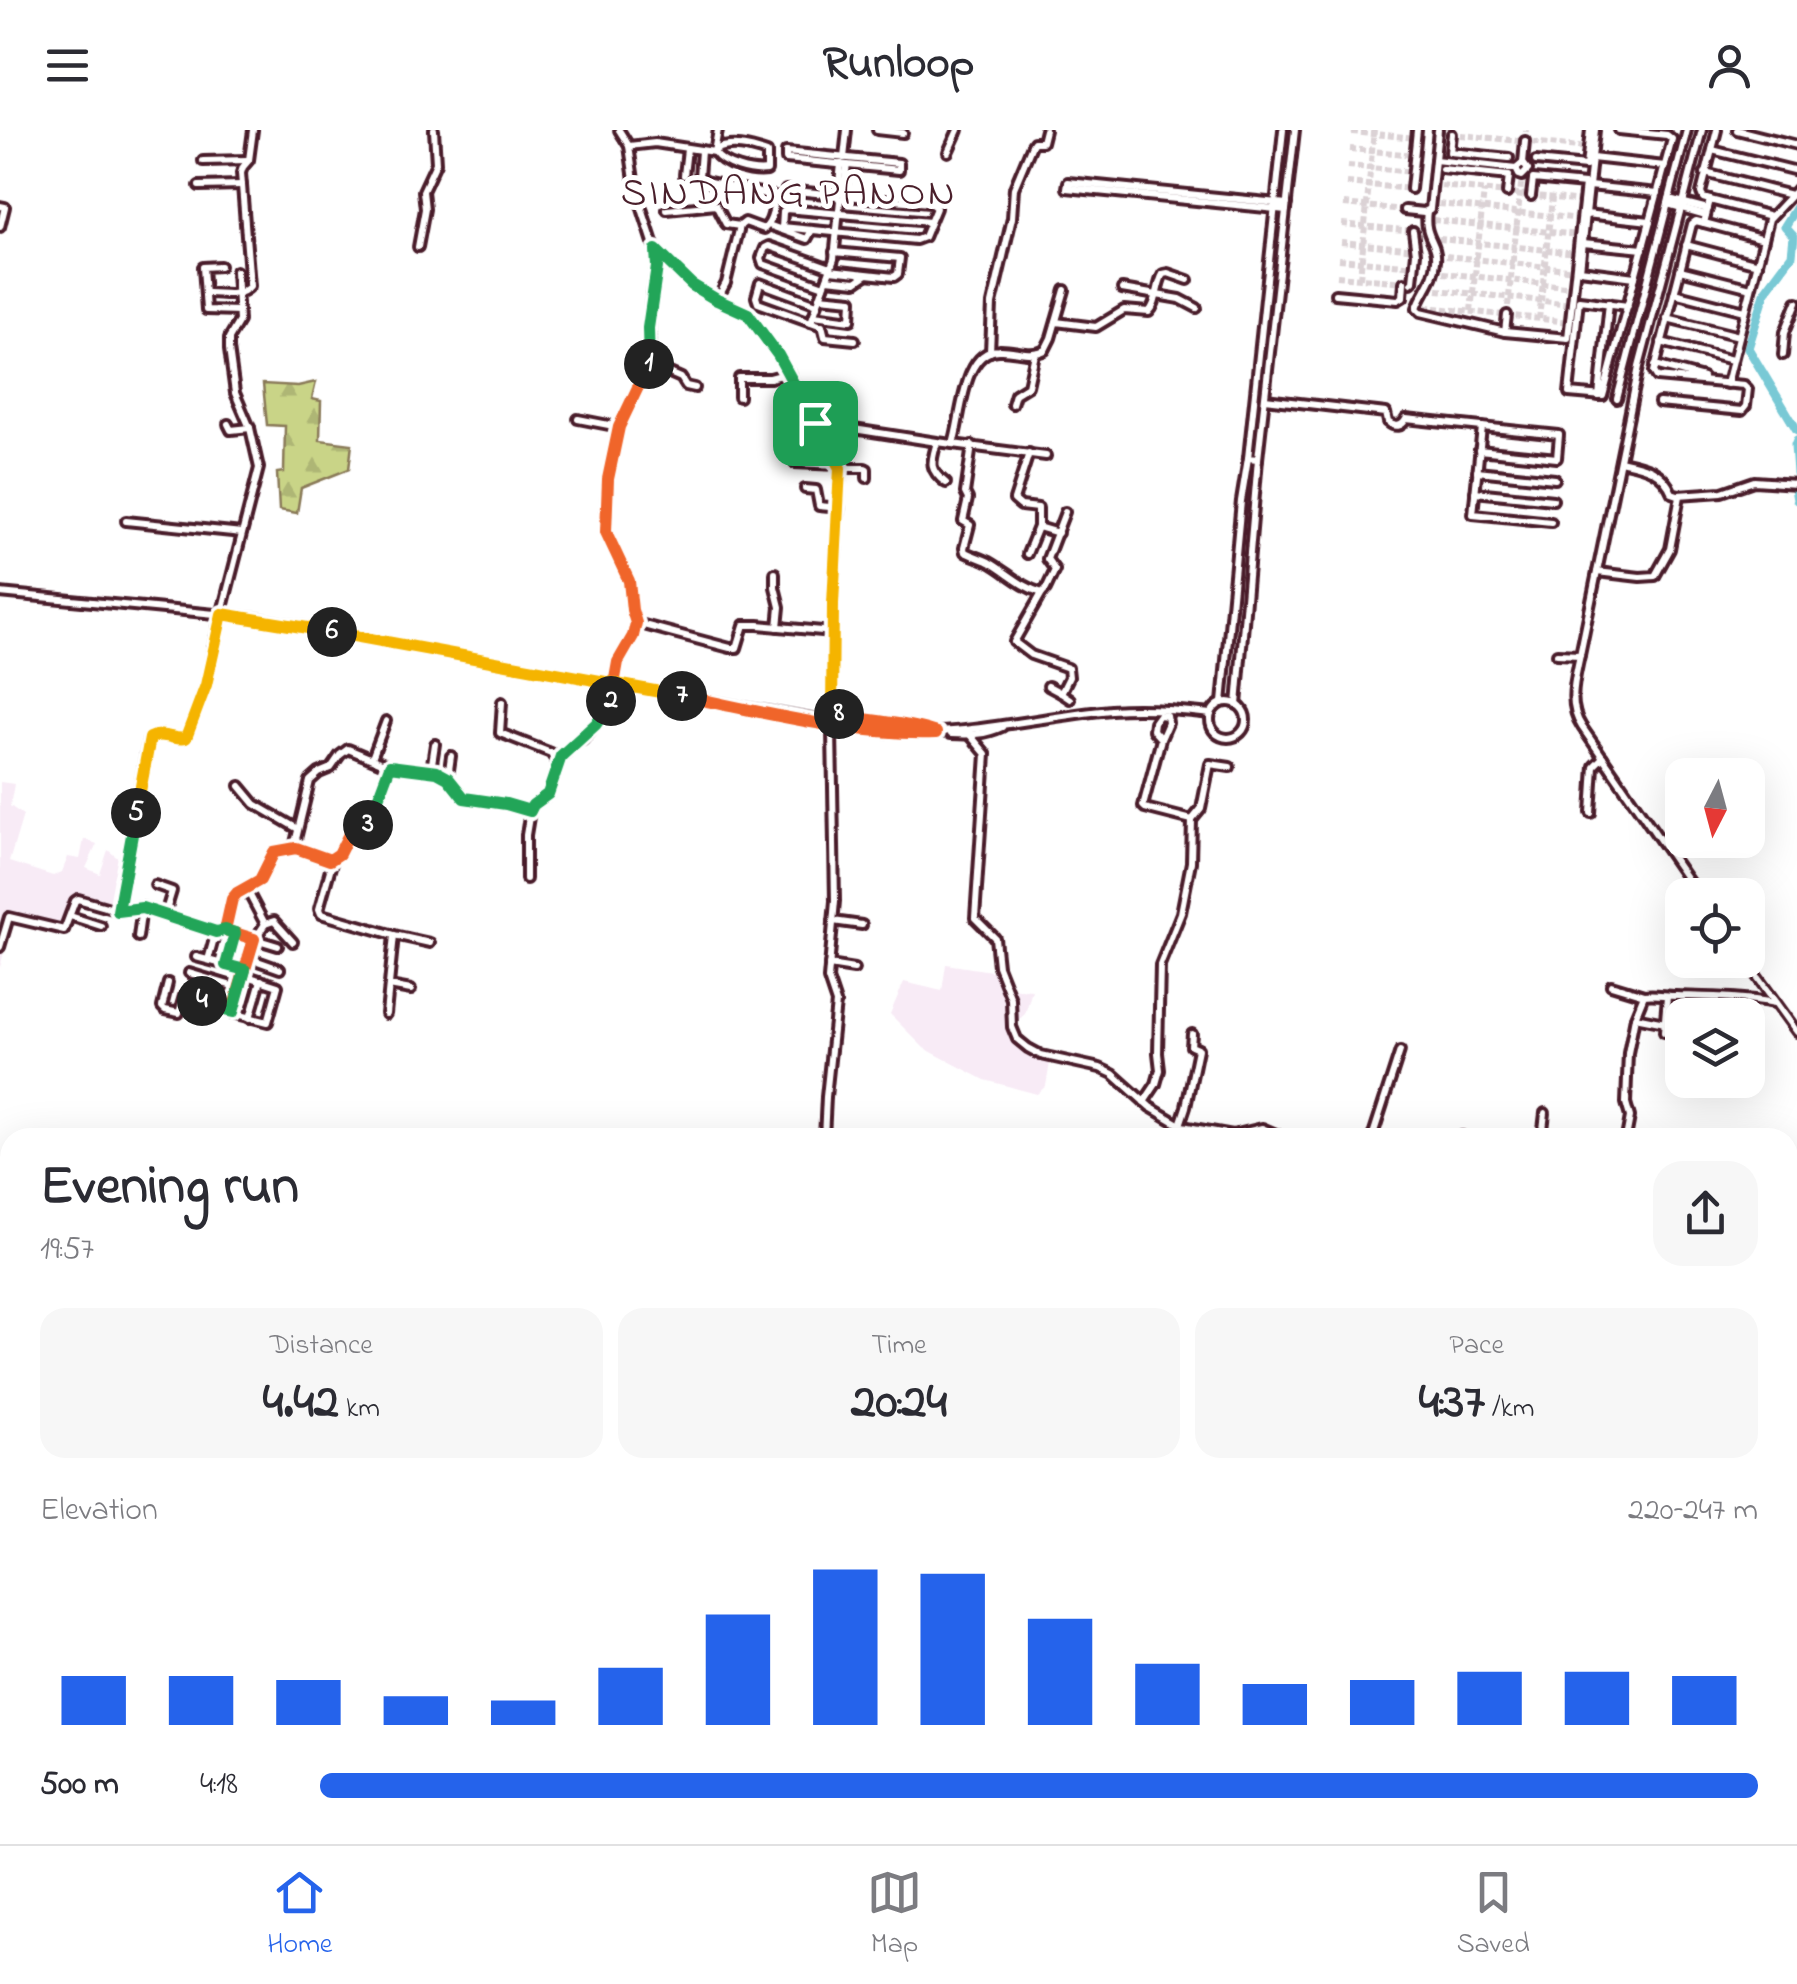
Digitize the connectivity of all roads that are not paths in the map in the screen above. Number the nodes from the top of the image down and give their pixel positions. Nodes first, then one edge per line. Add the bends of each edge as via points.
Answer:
1 (253, 130) edge
2 (434, 130) edge
3 (619, 130) edge
4 (718, 130) edge
5 (877, 130) edge
6 (958, 130) edge
7 (1045, 130) edge
8 (1283, 130) edge
9 (1294, 130) edge
10 (1417, 130) edge
11 (1438, 130) edge
12 (1593, 130) edge
13 (1619, 130) edge
14 (1688, 130) edge
15 (1702, 130) edge
16 (1717, 130) edge
17 (1737, 130) edge
18 (850, 131) edge
19 (903, 133) dead end
20 (1452, 134) dead end
21 (1665, 134) edge
22 (1525, 141) dead end
23 (1797, 145) edge
24 (629, 146) junction
25 (687, 149) junction
26 (1712, 150) junction
27 (701, 151) junction
28 (714, 151) junction
29 (948, 152) dead end
30 (814, 158) dead end
31 (1509, 158) dead end
32 (1592, 158) junction
33 (249, 160) junction
34 (1435, 160) junction
35 (204, 161) dead end
36 (1536, 161) dead end
37 (844, 162) junction
38 (899, 166) dead end
39 (1665, 166) junction
40 (1442, 169) dead end
41 (1797, 171) edge
42 (1706, 173) junction
43 (684, 175) dead end
44 (242, 185) junction
45 (1068, 185) dead end
46 (199, 186) dead end
47 (1589, 186) junction
48 (1412, 189) dead end
49 (786, 190) dead end
50 (1794, 192) edge
51 (1507, 193) tunnel mouth
52 (1658, 194) junction
53 (840, 195) junction
54 (1531, 196) tunnel mouth
55 (1710, 200) junction
56 (1668, 202) junction
57 (2, 206) edge
58 (1275, 206) junction
59 (1686, 206) junction
60 (1286, 207) junction
61 (668, 210) dead end
62 (1404, 210) tunnel mouth
63 (1428, 211) junction
64 (1586, 214) junction
65 (839, 215) junction
66 (1706, 216) junction
67 (1772, 216) junction
68 (930, 222) junction
69 (1650, 222) junction
70 (740, 226) junction
71 (772, 226) dead end
72 (0, 227) edge
73 (782, 229) junction
74 (1413, 231) dead end
75 (837, 233) junction
76 (1764, 239) junction
77 (1583, 243) junction
78 (1686, 244) junction
79 (418, 246) dead end
80 (1642, 249) junction
81 (656, 250) junction
82 (834, 252) junction
83 (1758, 264) junction
84 (220, 266) dead end
85 (236, 270) dead end
86 (1680, 270) junction
87 (828, 276) junction
88 (1635, 277) junction
89 (1188, 280) dead end
90 (692, 285) junction
91 (679, 288) dead end
92 (1751, 288) junction
93 (1122, 289) dead end
94 (1065, 290) dead end
95 (206, 293) junction
96 (238, 294) junction
97 (1156, 294) junction
98 (1335, 294) dead end
99 (1674, 294) junction
100 (717, 300) junction
101 (819, 300) junction
102 (1797, 302) edge
103 (1609, 303) junction
104 (1628, 306) junction
105 (1196, 308) dead end
106 (239, 311) junction
107 (1745, 311) junction
108 (1507, 315) tunnel mouth
109 (1667, 318) junction
110 (817, 320) junction
111 (1056, 322) junction
112 (1505, 332) junction
113 (1785, 332) junction
114 (1796, 335) edge
115 (1739, 336) junction
116 (856, 340) dead end
117 (1661, 342) junction
118 (990, 352) junction
119 (1035, 354) junction
120 (1783, 356) dead end
121 (1732, 360) junction
122 (649, 364) junction
123 (1655, 366) junction
124 (789, 372) junction
125 (1727, 384) junction
126 (694, 388) dead end
127 (1599, 396) junction
128 (739, 397) dead end
129 (1616, 399) dead end
130 (1266, 400) junction
131 (1659, 403) dead end
132 (1012, 404) dead end
133 (578, 418) dead end
134 (815, 423) junction
135 (228, 424) dead end
136 (1482, 426) junction
137 (619, 427) junction
138 (250, 428) junction
139 (936, 442) junction
140 (954, 444) junction
141 (972, 445) junction
142 (1479, 450) junction
143 (1029, 453) junction
144 (1046, 456) dead end
145 (1248, 458) junction
146 (1258, 459) junction
147 (1620, 460) junction
148 (795, 463) dead end
149 (840, 466) junction
150 (1477, 471) junction
151 (867, 478) dead end
152 (1555, 480) dead end
153 (946, 483) dead end
154 (1797, 484) edge
155 (806, 490) dead end
156 (1475, 492) junction
157 (1680, 495) junction
158 (1553, 500) dead end
159 (840, 508) junction
160 (1066, 512) dead end
161 (126, 521) dead end
162 (1550, 522) dead end
163 (1038, 526) junction
164 (242, 533) junction
165 (1058, 533) junction
166 (1028, 554) dead end
167 (1597, 572) junction
168 (776, 573) dead end
169 (0, 593) edge
170 (1042, 593) junction
171 (222, 614) junction
172 (636, 623) junction
173 (778, 628) junction
174 (833, 632) junction
175 (1557, 654) dead end
176 (1580, 655) junction
177 (615, 684) junction
178 (1048, 686) dead end
179 (1061, 693) junction
180 (1070, 699) dead end
181 (502, 702) dead end
182 (1222, 703) junction
183 (1237, 704) junction
184 (832, 712) junction
185 (1211, 714) junction
186 (386, 720) dead end
187 (832, 724) junction
188 (1009, 724) junction
189 (936, 733) junction
190 (970, 735) junction
191 (1161, 739) dead end
192 (435, 744) dead end
193 (452, 756) dead end
194 (1603, 757) junction
195 (372, 758) junction
196 (558, 763) junction
197 (390, 766) junction
198 (1230, 767) dead end
199 (431, 770) junction
200 (448, 778) junction
201 (240, 786) dead end
202 (530, 811) junction
203 (1591, 813) dead end
204 (1192, 820) junction
205 (298, 829) junction
206 (296, 848) junction
207 (330, 860) junction
208 (1686, 878) edge
209 (526, 879) dead end
210 (156, 885) dead end
211 (247, 890) dead end
212 (142, 908) junction
213 (118, 911) junction
214 (165, 914) junction
215 (70, 916) junction
216 (833, 921) junction
217 (265, 924) junction
218 (102, 926) dead end
219 (862, 926) dead end
220 (225, 930) junction
221 (235, 933) junction
222 (215, 935) dead end
223 (394, 935) junction
224 (138, 938) dead end
225 (254, 939) junction
226 (293, 942) dead end
227 (430, 943) dead end
228 (278, 946) dead end
229 (0, 947) edge
230 (196, 957) dead end
231 (249, 958) junction
232 (208, 960) junction
233 (226, 965) junction
234 (829, 965) junction
235 (280, 969) dead end
236 (854, 969) dead end
237 (244, 972) junction
238 (189, 973) dead end
239 (1758, 978) edge
240 (261, 980) junction
241 (168, 983) dead end
242 (1610, 984) dead end
243 (389, 986) junction
244 (239, 988) junction
245 (411, 990) dead end
246 (1644, 994) junction
247 (1667, 996) junction
248 (1776, 1003) junction
249 (234, 1009) junction
250 (386, 1014) dead end
251 (1635, 1017) junction
252 (250, 1018) junction
253 (1797, 1032) edge
254 (1192, 1034) dead end
255 (1400, 1052) dead end
256 (1144, 1102) junction
257 (1545, 1113) dead end
258 (1180, 1125) junction
259 (825, 1128) edge
260 (1188, 1128) edge
261 (1375, 1128) edge
262 (1543, 1128) edge
263 (1628, 1128) edge

1 - 33 street
2 - 79 street via 436,162 422,190
3 - 24 street
4 - 28 street
5 - 19 street
6 - 29 street
7 - 118 street via 1014,188
8 - 58 street
9 - 60 street
10 - 48 street
11 - 34 street
12 - 32 street
12 - 36 street via 1586,166
13 - 21 street
14 - 56 street
15 - 59 street
16 - 26 street
17 - 23 street
18 - 37 street
20 - 31 street via 1450,152
21 - 39 street via 1672,139
22 - 34 street via 1519,166
24 - 25 street
24 - 81 street
25 - 27 street
25 - 43 street
26 - 41 street
26 - 42 street
27 - 28 street
27 - 70 street via 699,176 705,180 774,196 766,229
28 - 28 street via 721,160 767,171 767,152 725,145
30 - 37 street
32 - 39 street
32 - 47 street
33 - 35 street
33 - 44 street
34 - 63 street
37 - 38 street
37 - 53 street
39 - 52 street
40 - 51 street via 1509,176
42 - 50 street
42 - 55 street via 1701,196
44 - 46 street
44 - 96 street via 250,282
45 - 58 street
47 - 52 street
47 - 64 street
49 - 53 street
50 - 67 street
52 - 69 street
53 - 65 street
53 - 68 street via 930,203 936,208
54 - 112 street via 1533,179 1585,184 1568,338
55 - 66 street
55 - 67 street
56 - 59 street
56 - 129 street
57 - 72 street
58 - 60 street
58 - 145 street
59 - 66 street
59 - 147 street
60 - 130 street
61 - 70 street via 716,205 724,222
62 - 63 street
63 - 112 street via 1425,225 1437,255 1417,308
64 - 69 street
64 - 77 street
65 - 68 street
65 - 73 street via 786,209
65 - 75 street
66 - 76 street
66 - 78 street via 1692,224
67 - 76 street
68 - 75 street via 916,240
69 - 80 street
70 - 100 street
71 - 73 street
73 - 75 street via 807,239 812,230
74 - 98 street via 1416,254 1402,298
75 - 82 street
76 - 83 street
77 - 80 street
77 - 88 street via 1580,270
78 - 83 street
78 - 86 street
80 - 88 street
81 - 90 street
81 - 122 street
82 - 87 street
82 - 87 street via 900,258 897,276 867,274 860,282
83 - 92 street
84 - 95 street via 204,267
85 - 96 street
86 - 92 street
86 - 99 street
87 - 87 street via 763,264 761,258 769,246
87 - 101 street
88 - 104 street
89 - 97 street via 1165,273
90 - 91 street
90 - 100 street
92 - 107 street
93 - 97 street
94 - 111 street
95 - 96 street
95 - 106 street via 206,310
96 - 106 street
97 - 105 street
97 - 111 street via 1149,312 1124,310 1096,327
99 - 107 street
99 - 109 street
100 - 124 street via 748,314
101 - 110 street
101 - 110 street via 852,300 851,320
101 - 110 street via 760,284 756,298
102 - 113 street
103 - 104 street
103 - 127 street
103 - 127 street via 1579,300 1569,393
104 - 127 street
106 - 138 street via 229,349 235,393
107 - 115 street
108 - 112 street
109 - 115 street
109 - 117 street
110 - 116 street via 825,338
111 - 119 street via 1049,345
113 - 114 street
113 - 120 street
115 - 121 street
117 - 121 street
117 - 123 street
118 - 119 street
118 - 140 street via 974,366 964,390
119 - 132 street via 1028,386
121 - 125 street
122 - 126 street
122 - 137 street
123 - 125 street
123 - 125 street via 1654,375
124 - 128 street via 739,378
124 - 134 street
125 - 131 street via 1748,389 1742,411
130 - 136 street via 1386,414 1396,426 1406,419
130 - 146 street
133 - 137 street
134 - 139 street
134 - 149 street
135 - 138 street via 231,430
136 - 142 street
136 - 142 street via 1560,435 1557,458
137 - 172 street via 606,532 629,581
138 - 164 street via 258,468
139 - 140 street
139 - 153 street via 932,468
140 - 141 street
141 - 143 street
141 - 170 street via 964,551
142 - 150 street
143 - 144 street
143 - 163 street via 1014,500 1038,508
145 - 146 street
145 - 182 street
146 - 183 street
147 - 157 street via 1660,474
147 - 167 street
148 - 149 street
149 - 151 street via 865,468
149 - 159 street
150 - 152 street
150 - 156 street
154 - 157 street via 1754,481
155 - 159 street via 816,490 819,506
156 - 158 street
156 - 162 street via 1472,514
157 - 167 street via 1670,549 1655,574
159 - 174 street
160 - 165 street
161 - 164 street
163 - 165 street
163 - 166 street
164 - 171 street
165 - 170 street via 1047,559 1054,570
167 - 176 street
168 - 173 street
169 - 171 street
170 - 179 street via 1014,642 1068,668
171 - 177 street
171 - 213 street via 186,738 158,734 148,740
172 - 173 street via 730,648 737,648 744,625
172 - 177 street
173 - 174 street
174 - 184 street
175 - 176 street
176 - 194 street via 1575,716
177 - 187 street
177 - 196 street via 608,708
178 - 179 street
179 - 180 street
181 - 196 street via 500,733 551,753
182 - 183 street
182 - 185 street
183 - 185 street via 1246,722 1232,737 1214,732
184 - 187 street
184 - 189 street
185 - 188 street via 1123,709
186 - 195 street
187 - 189 street
187 - 216 street
188 - 189 street
188 - 190 street
189 - 190 street
190 - 256 street via 986,754 975,918 995,938 1017,1039 1041,1055 1113,1074
191 - 204 street via 1142,806
192 - 199 street
193 - 200 street
194 - 203 street via 1594,766
194 - 208 street
195 - 197 street
195 - 205 street via 348,749 313,778
196 - 202 street via 548,794
197 - 199 street
197 - 207 street via 364,837 348,836
198 - 204 street via 1210,764 1201,809
199 - 200 street
200 - 202 street via 464,798
201 - 205 street via 255,804
202 - 209 street
204 - 256 street via 1181,914 1160,965 1159,1078
205 - 206 street
206 - 207 street
206 - 220 street via 276,850 260,880 237,893
207 - 223 street via 319,912
210 - 214 street via 172,891
211 - 217 street
212 - 213 street
212 - 214 street
212 - 224 street
213 - 215 street via 78,898
214 - 220 street
215 - 218 street
215 - 229 street via 64,930 9,917
216 - 219 street
216 - 234 street
217 - 225 street
217 - 226 street via 274,921
220 - 221 street
221 - 225 street
221 - 233 street
222 - 232 street
223 - 227 street
223 - 243 street
225 - 228 street
225 - 231 street
230 - 232 street
231 - 235 street
231 - 237 street
232 - 233 street
233 - 237 street
234 - 236 street
234 - 259 street via 836,1003
237 - 240 street
237 - 244 street
238 - 244 street
239 - 248 street
240 - 252 street
240 - 252 street via 278,987 268,1022
241 - 249 street via 165,1010 181,1014 185,994
242 - 246 street
243 - 245 street
243 - 250 street
244 - 249 street
246 - 247 street
246 - 251 street
247 - 248 street
247 - 251 street via 1665,1028
248 - 253 street
249 - 252 street
251 - 263 street
254 - 258 street via 1191,1046 1198,1049
255 - 261 street
256 - 258 street
257 - 262 street
258 - 260 street

